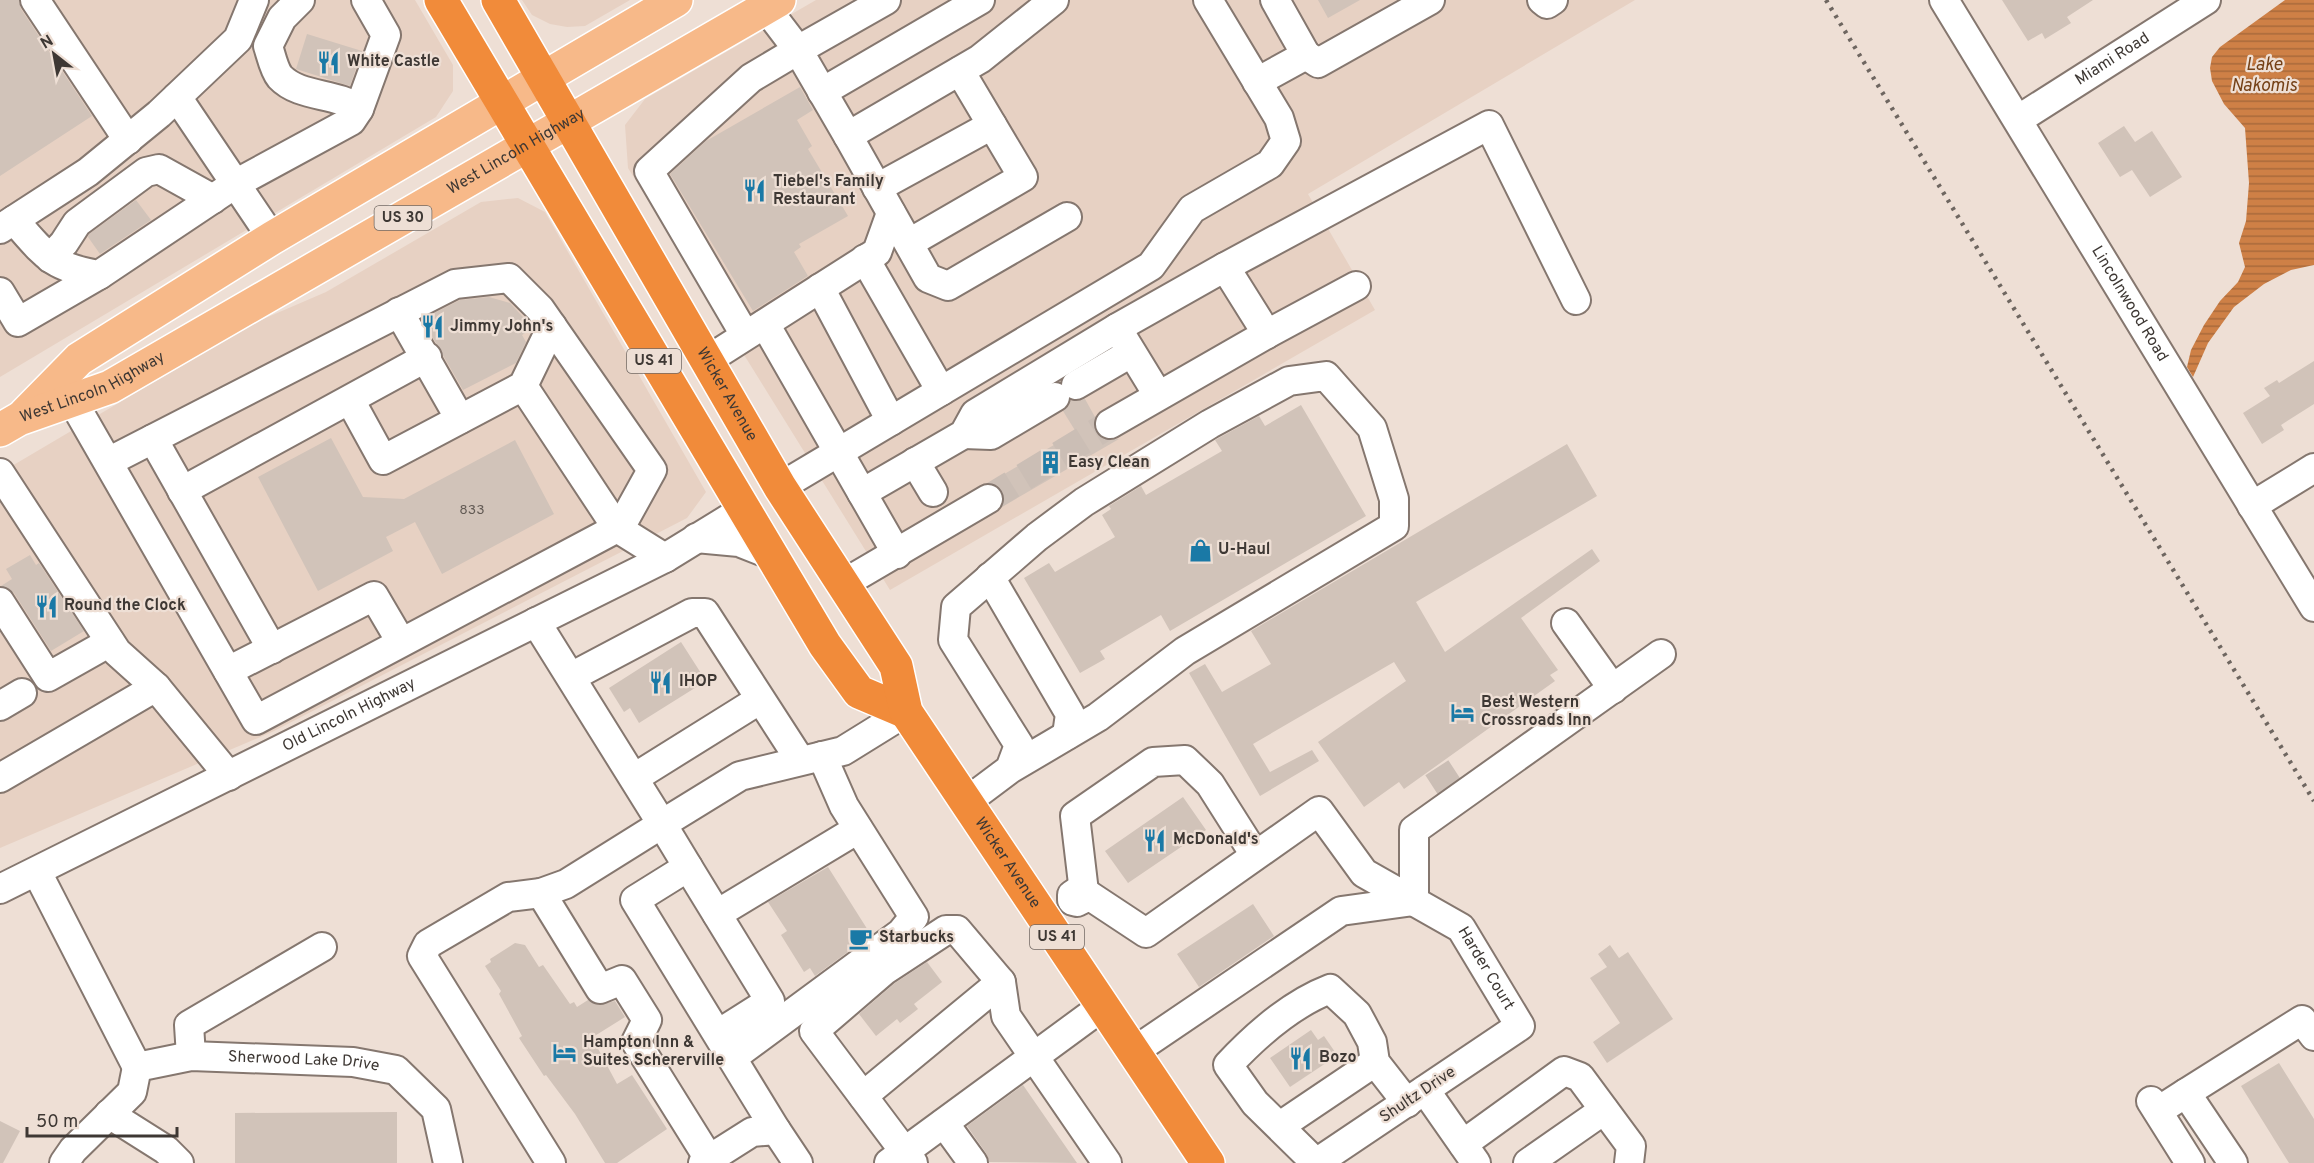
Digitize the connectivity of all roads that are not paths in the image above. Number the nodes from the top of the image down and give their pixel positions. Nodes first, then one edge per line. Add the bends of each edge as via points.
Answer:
1 (35, 0) edge
2 (254, 0) edge
3 (300, 0) edge
4 (366, 0) edge
5 (441, 0) edge
6 (498, 0) edge
7 (676, 0) edge
8 (886, 0) edge
9 (980, 0) edge
10 (1054, 0) edge
11 (1208, 0) edge
12 (1275, 0) edge
13 (1430, 0) edge
14 (1542, 0) edge
15 (1553, 0) edge
16 (1944, 0) edge
17 (2206, 0) edge
18 (772, 4) edge
19 (798, 50) junction
20 (1306, 55) junction
21 (960, 71) junction
22 (543, 78) junction
23 (1257, 82) junction
24 (822, 92) junction
25 (177, 97) junction
26 (501, 102) junction
27 (359, 109) junction
28 (2019, 119) junction
29 (570, 122) junction
30 (992, 125) junction
31 (848, 136) junction
32 (128, 140) junction
33 (527, 147) junction
34 (877, 188) junction
35 (224, 192) junction
36 (891, 213) junction
37 (1067, 217) dead end
38 (7, 225) edge
39 (272, 238) junction
40 (909, 243) junction
41 (50, 258) junction
42 (865, 259) junction
43 (1225, 267) junction
44 (99, 275) junction
45 (1356, 286) dead end
46 (820, 288) junction
47 (0, 292) edge
48 (1576, 300) dead end
49 (399, 312) junction
50 (1117, 328) junction
51 (755, 329) junction
52 (1267, 334) junction
53 (558, 335) junction
54 (1131, 352) junction
55 (427, 357) junction
56 (706, 361) junction
57 (523, 386) junction
58 (941, 391) junction
59 (1158, 395) junction
60 (72, 400) junction
61 (350, 400) junction
62 (460, 419) junction
63 (891, 421) junction
64 (1110, 424) tunnel mouth
65 (5, 426) edge
66 (964, 434) junction
67 (153, 439) junction
68 (838, 453) junction
69 (108, 462) junction
70 (915, 462) junction
71 (2314, 468) edge
72 (0, 473) edge
73 (780, 487) junction
74 (182, 491) junction
75 (862, 494) junction
76 (987, 499) tunnel mouth
77 (941, 505) junction
78 (2252, 506) junction
79 (743, 510) junction
80 (617, 528) junction
81 (696, 538) junction
82 (897, 554) junction
83 (772, 555) junction
84 (665, 558) junction
85 (990, 577) junction
86 (843, 584) junction
87 (0, 602) edge
88 (2314, 607) edge
89 (536, 622) junction
90 (1566, 623) dead end
91 (110, 642) junction
92 (401, 642) junction
93 (272, 649) junction
94 (1661, 654) dead end
95 (228, 671) junction
96 (571, 677) junction
97 (156, 687) junction
98 (1613, 689) junction
99 (759, 700) junction
100 (906, 712) junction
101 (1067, 735) junction
102 (811, 758) junction
103 (1010, 769) junction
104 (229, 776) junction
105 (0, 778) edge
106 (634, 778) junction
107 (1484, 780) junction
108 (966, 802) junction
109 (1433, 816) junction
110 (662, 824) junction
111 (858, 829) junction
112 (1255, 855) junction
113 (688, 867) junction
114 (37, 872) junction
115 (0, 889) edge
116 (541, 893) junction
117 (1078, 896) junction
118 (1414, 901) junction
119 (717, 915) junction
120 (1042, 916) junction
121 (322, 947) dead end
122 (1001, 982) junction
123 (1103, 1006) junction
124 (1520, 1026) joint
125 (2314, 1036) edge
126 (725, 1046) junction
127 (1134, 1052) junction
128 (191, 1056) junction
129 (1034, 1057) junction
130 (1375, 1062) junction
131 (137, 1067) junction
132 (2186, 1093) junction
133 (863, 1096) junction
134 (1416, 1096) junction
135 (1604, 1110) junction
136 (109, 1114) junction
137 (944, 1123) junction
138 (1280, 1126) junction
139 (776, 1130) junction
140 (1470, 1153) edge
141 (902, 1159) edge
142 (706, 1161) edge
143 (64, 1163) edge
144 (179, 1163) edge
145 (448, 1163) edge
146 (551, 1163) edge
147 (798, 1163) edge
148 (973, 1163) edge
149 (1107, 1163) edge
150 (1208, 1163) edge
151 (1316, 1163) edge
152 (1528, 1163) edge
153 (1629, 1163) edge
154 (2190, 1163) edge
155 (2233, 1163) edge

1 - 32 street
2 - 25 street via 238,39
3 - 27 street via 282,18 268,46 279,76 294,87 349,102
4 - 27 street via 386,34
5 - 26 highway, US 41
6 - 22 highway, US 41
7 - 22 main road, West Lincoln Highway / US 30
8 - 19 street
9 - 24 street
10 - 21 street
11 - 23 street
12 - 20 street
13 - 20 street via 1318,63
14 - 15 street
16 - 28 street, Lincolnwood Road
17 - 28 street, Miami Road
18 - 19 street
18 - 29 main road, West Lincoln Highway / US 30
19 - 24 street
19 - 51 street via 751,78 649,171
20 - 23 street
21 - 30 street
21 - 31 street
22 - 26 main road, West Lincoln Highway / US 30
22 - 29 highway, Wicker Avenue / US 41
23 - 58 street via 1279,118 1286,141 1270,164 1192,209 1151,266
24 - 31 street
25 - 32 street
25 - 35 street
26 - 33 highway, US 41
26 - 39 main road, West Lincoln Highway / US 30
27 - 35 street via 351,121
28 - 78 street, Lincolnwood Road
29 - 33 main road, West Lincoln Highway / US 30
29 - 56 highway, Wicker Avenue / US 41
30 - 34 street
30 - 40 street via 1023,177
31 - 34 street
32 - 38 street via 88,172
33 - 60 main road, West Lincoln Highway / US 30 via 110,387
33 - 79 highway, US 41
34 - 36 street
35 - 39 street
35 - 41 street via 159,169 146,172 77,223
35 - 44 street
36 - 40 street
36 - 42 street via 877,252
37 - 40 street via 948,286 928,278
38 - 41 street
39 - 65 main road, West Lincoln Highway / US 30 via 79,359
41 - 44 street via 69,270
42 - 46 street
42 - 58 street
43 - 48 street via 1489,125
43 - 50 street
43 - 52 street
44 - 47 street via 18,322
45 - 52 street
46 - 51 street
46 - 63 street
49 - 53 street via 455,284 509,278 540,309
49 - 55 street
49 - 67 street
50 - 54 street
50 - 66 street via 975,414
51 - 56 street
51 - 68 street
52 - 59 street
53 - 57 street
53 - 80 street via 652,470
54 - 59 street
54 - 66 street via 991,435
55 - 61 street
55 - 62 street
56 - 73 highway, Wicker Avenue / US 41
57 - 62 street
57 - 80 street
58 - 63 street
59 - 64 street
60 - 65 main road, West Lincoln Highway / US 30
60 - 69 street
61 - 62 street via 383,460
61 - 74 street
63 - 68 street
66 - 70 street
67 - 69 street
67 - 74 street
68 - 73 street
68 - 75 street
69 - 95 street
70 - 75 street
70 - 77 street
71 - 78 street
72 - 91 street
73 - 86 highway, Wicker Avenue / US 41
74 - 93 street
75 - 82 street
76 - 77 street
77 - 82 street
78 - 88 street, Lincolnwood Road
79 - 81 street, Old Lincoln Highway
79 - 83 highway, US 41
79 - 86 highway via 764,502 822,584
80 - 84 street
80 - 92 street
81 - 83 street via 739,542
81 - 84 street, Old Lincoln Highway
82 - 86 street
83 - 100 highway, US 41 via 825,645 859,692
84 - 89 street, Old Lincoln Highway
85 - 101 street via 1070,714
85 - 101 street via 1084,502 1210,424 1289,381 1326,376 1372,428 1394,499 1394,526 1185,651 1098,717
85 - 103 street via 956,607 953,640 1019,745
86 - 100 highway, Wicker Avenue / US 41 via 896,666
87 - 91 street via 48,677
89 - 96 street
89 - 104 street, Old Lincoln Highway
90 - 98 street
91 - 97 street
92 - 93 street via 374,596
92 - 95 street via 256,720
93 - 95 street
94 - 98 street
96 - 99 street via 692,613 705,613
96 - 106 street
97 - 104 street
97 - 105 street
98 - 107 street
99 - 102 street
99 - 106 street
100 - 102 street via 843,751
100 - 108 highway, Wicker Avenue / US 41
101 - 103 street
102 - 110 street via 740,776
102 - 111 street
103 - 108 street
104 - 114 street, Old Lincoln Highway
106 - 110 street
107 - 109 street
107 - 109 street via 1470,774 1445,780 1430,802
108 - 120 highway, Wicker Avenue / US 41
109 - 118 street via 1414,830
110 - 113 street
110 - 116 street via 566,884
111 - 119 street
111 - 126 street via 914,917 901,933
112 - 117 street via 1146,933
112 - 117 street via 1210,784 1185,760 1153,762 1075,816
112 - 118 street, Harder Court via 1319,811 1364,873
113 - 119 street
113 - 126 street via 635,900
114 - 115 street, Old Lincoln Highway
114 - 131 street
116 - 142 street via 600,989 622,980 647,1020 636,1042
116 - 146 street via 508,897 428,944 422,956
117 - 120 street
118 - 124 street, Harder Court via 1461,928
118 - 127 street via 1341,911
119 - 126 street via 770,1001
120 - 123 highway, Wicker Avenue / US 41
121 - 128 street via 189,1025
122 - 129 street via 1006,1016
122 - 133 street
122 - 133 street via 957,930 946,930 848,999 814,1031
123 - 127 highway, Wicker Avenue / US 41
123 - 129 street
124 - 134 street, Shultz Drive
125 - 132 street via 2302,1020
126 - 139 street
127 - 150 highway, Wicker Avenue / US 41
128 - 131 street, Sherwood Lake Drive
128 - 145 street, Sherwood Lake Drive via 353,1062 396,1070 436,1110
129 - 137 street
129 - 149 street
130 - 134 street
130 - 138 street
130 - 138 street via 1372,1042 1357,1014 1330,989 1311,996 1253,1038 1228,1065 1255,1103
131 - 136 street via 132,1092
132 - 154 street via 2155,1106
132 - 155 street
133 - 141 street
134 - 140 street
134 - 151 street, Shultz Drive
135 - 140 street via 1580,1077 1564,1071
135 - 152 street
135 - 153 street via 1631,1146
136 - 143 street
136 - 144 street via 166,1150
137 - 141 street
137 - 148 street
138 - 151 street
139 - 142 street via 752,1132
139 - 147 street

